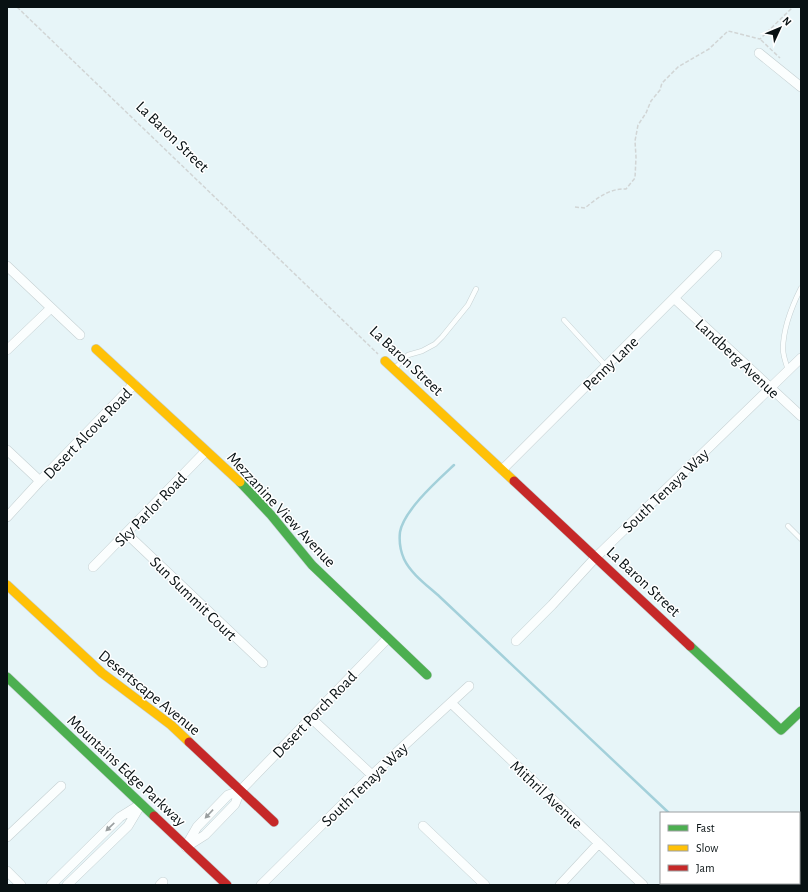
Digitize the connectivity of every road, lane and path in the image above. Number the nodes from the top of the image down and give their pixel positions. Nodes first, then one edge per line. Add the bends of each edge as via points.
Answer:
1 (17, 7) edge
2 (793, 7) edge
3 (759, 53) dead end
4 (801, 87) edge
5 (575, 207) dead end
6 (717, 255) dead end
7 (7, 266) edge
8 (801, 288) edge
9 (476, 289) dead end
10 (675, 299) junction
11 (51, 308) junction
12 (564, 320) dead end
13 (80, 335) dead end
14 (96, 349) dead end
15 (7, 350) edge
16 (801, 358) edge
17 (385, 361) joint
18 (606, 366) junction
19 (394, 369) junction
20 (788, 370) junction
21 (134, 384) junction
22 (770, 388) junction
23 (801, 416) edge
24 (7, 450) edge
25 (206, 451) junction
26 (502, 470) junction
27 (40, 481) junction
28 (7, 517) edge
29 (788, 526) dead end
30 (126, 532) junction
31 (801, 539) edge
32 (596, 557) junction
33 (93, 567) dead end
34 (7, 585) edge
35 (388, 638) junction
36 (516, 641) dead end
37 (263, 663) dead end
38 (427, 676) dead end
39 (7, 677) edge
40 (469, 686) dead end
41 (451, 703) junction
42 (801, 711) edge
43 (311, 718) junction
44 (372, 775) junction
45 (61, 786) dead end
46 (240, 791) junction
47 (141, 804) junction
48 (274, 822) dead end
49 (423, 826) dead end
50 (7, 837) edge
51 (599, 843) junction
52 (186, 847) junction
53 (7, 871) edge
54 (21, 885) edge
55 (51, 885) edge
56 (67, 885) edge
57 (227, 885) edge
58 (261, 885) edge
59 (485, 885) edge
60 (560, 885) edge
61 (643, 885) edge

1 - 17 path, La Baron Street
2 - 5 path via 760,39 728,31 709,49 678,67 662,83 638,125 635,141 635,178 626,189 599,196 585,208
3 - 4 street
6 - 10 street, Penny Lane
7 - 11 street
8 - 20 lane via 785,330 783,348
9 - 19 lane via 468,305 435,344 408,355
10 - 18 street, Penny Lane
10 - 22 street, Landberg Avenue
11 - 13 street
11 - 15 street
12 - 18 lane
14 - 21 street, Mezzanine View Avenue
16 - 20 street, South Tenaya Way
17 - 19 street, La Baron Street
18 - 26 street, Penny Lane
19 - 26 street, La Baron Street
20 - 22 street, South Tenaya Way
21 - 25 street, Mezzanine View Avenue
21 - 27 street, Desert Alcove Road
22 - 23 street, Landberg Avenue
22 - 32 street, South Tenaya Way
24 - 27 street, Desert Alcove Road
25 - 30 street, Sky Parlor Road
25 - 35 street, Mezzanine View Avenue via 260,502 312,565
26 - 32 street, La Baron Street
27 - 28 street, Desert Alcove Road
29 - 31 lane
30 - 33 street, Sky Parlor Road
30 - 37 street, Sun Summit Court
32 - 36 street, South Tenaya Way
32 - 42 street, La Baron Street via 781,730
34 - 46 street, Desertscape Avenue via 102,673 171,725
35 - 38 street, Mezzanine View Avenue
35 - 43 street, Desert Porch Road
39 - 47 street, Mountains Edge Parkway
40 - 41 street, South Tenaya Way
41 - 44 street, South Tenaya Way
41 - 51 street, Mithril Avenue
43 - 44 street
43 - 46 street, Desert Porch Road
44 - 58 street, South Tenaya Way
45 - 50 street
46 - 48 street, Desertscape Avenue
46 - 52 street, Desert Porch Road via 228,795 197,827
47 - 52 street, Mountains Edge Parkway
47 -> 55 street via 120,817
47 - 56 street via 128,826
49 - 59 street
51 - 60 street
51 - 61 street, Mithril Avenue
52 - 57 street, Mountains Edge Parkway
53 - 54 street

